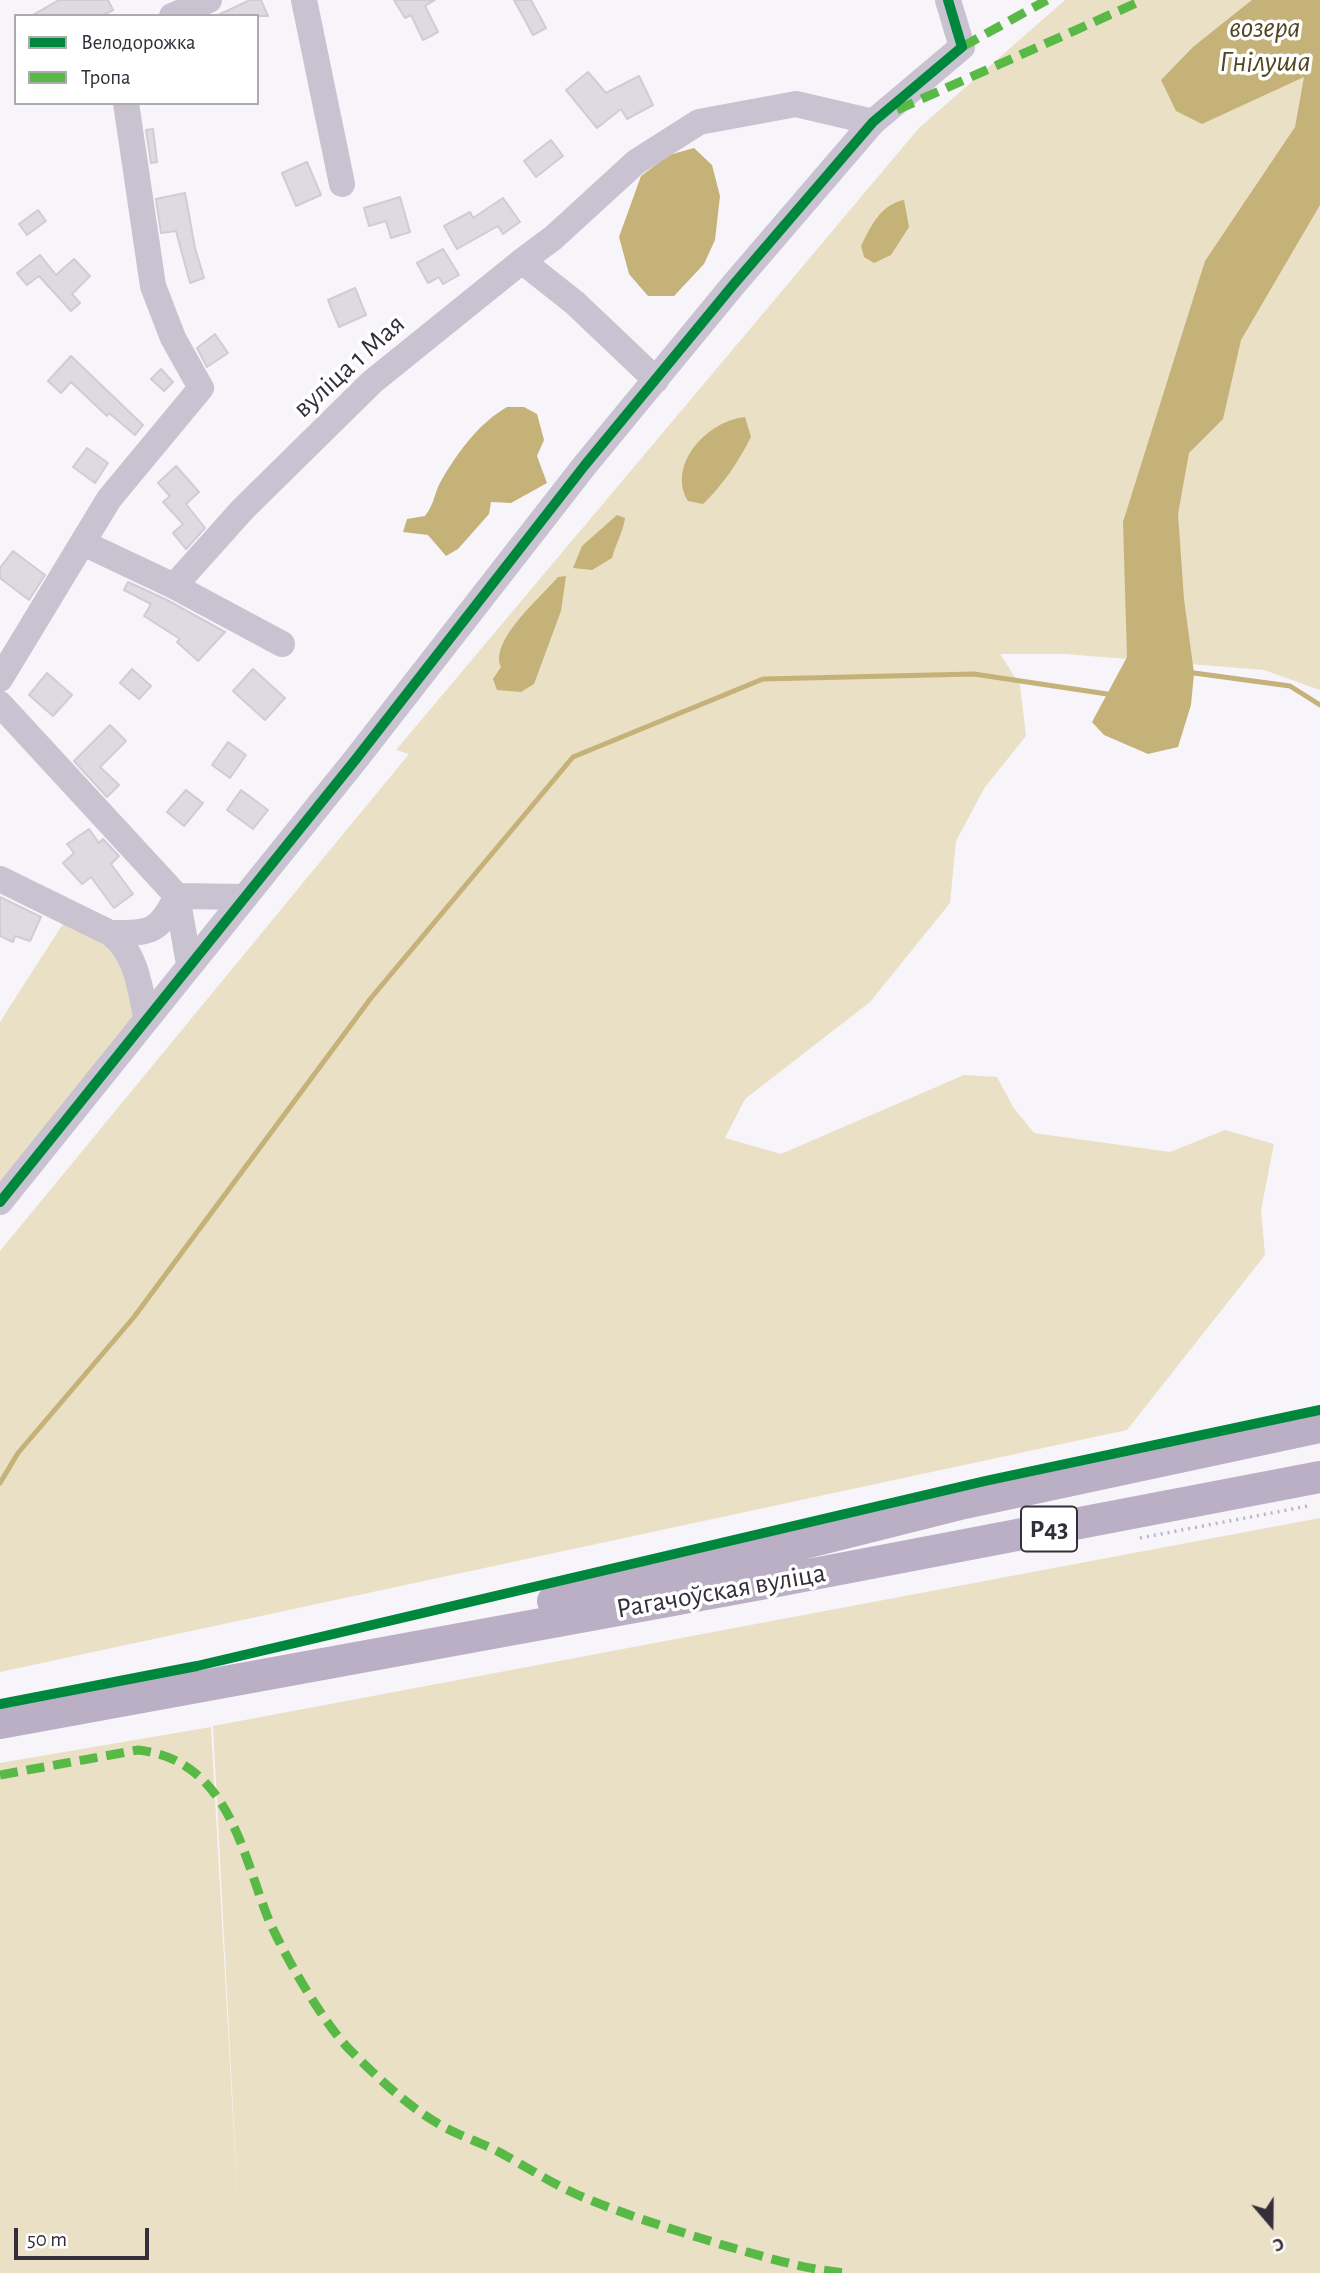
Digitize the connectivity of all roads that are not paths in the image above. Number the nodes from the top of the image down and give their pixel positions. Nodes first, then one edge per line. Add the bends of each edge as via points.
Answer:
1 (209, 0) edge
2 (304, 0) edge
3 (948, 0) edge
4 (177, 14) edge
5 (126, 105) edge
6 (873, 122) junction
7 (342, 184) dead end
8 (522, 261) junction
9 (656, 380) junction
10 (83, 543) junction
11 (173, 586) junction
12 (282, 643) dead end
13 (0, 679) edge
14 (0, 704) edge
15 (0, 879) edge
16 (177, 895) junction
17 (244, 897) junction
18 (110, 933) junction
19 (188, 964) junction
20 (146, 1017) junction
21 (0, 1202) edge
22 (1320, 1427) edge
23 (1320, 1477) edge
24 (122, 1699) junction
25 (0, 1723) edge

1 - 4 street
2 - 7 street
3 - 6 street via 962,47
5 - 10 street via 153,286 173,338 201,388 109,499
6 - 8 street, вуліца 1 Мая via 796,104 699,122 636,162
6 - 9 street
8 - 9 street via 575,303
8 - 11 street, вуліца 1 Мая via 372,382 243,509
9 - 17 street
10 - 11 street
10 - 13 street
11 - 12 street
14 - 16 street
15 - 18 street
16 - 17 street
16 - 18 street via 164,922 142,933
16 - 19 street
17 - 19 street
18 - 20 street via 124,943
19 - 20 street
20 - 21 street
22 - 24 main road, Рагачоўская вуліца / Р43 via 964,1503 729,1562
23 - 24 main road, Рагачоўская вуліца / Р43
24 - 25 main road, Рагачоўская вуліца / Р43

